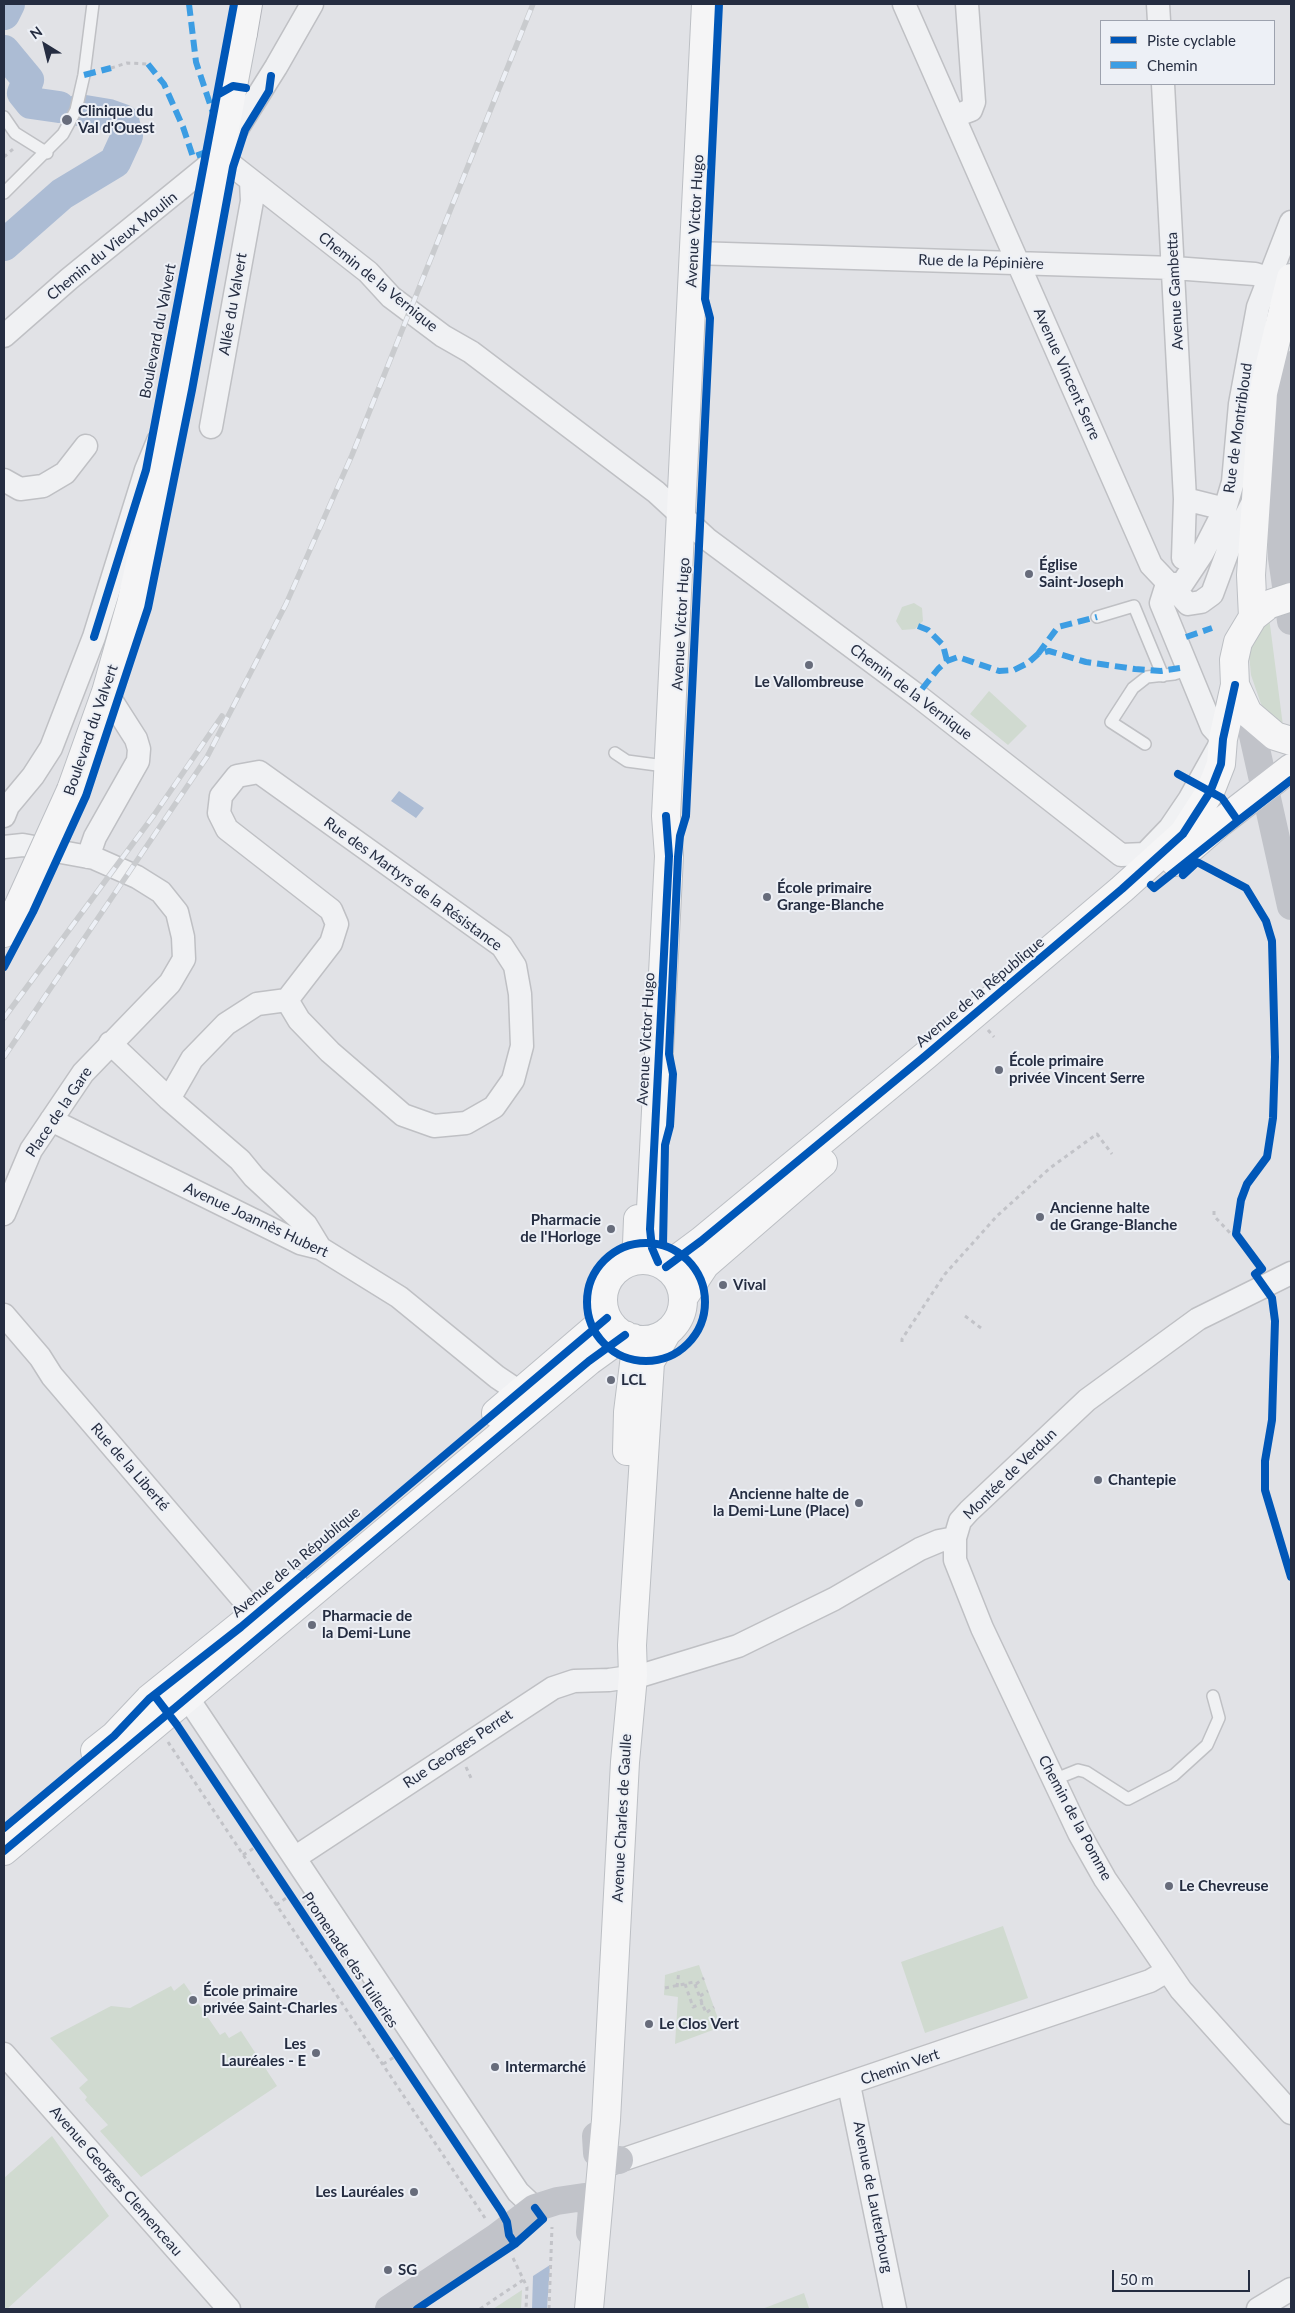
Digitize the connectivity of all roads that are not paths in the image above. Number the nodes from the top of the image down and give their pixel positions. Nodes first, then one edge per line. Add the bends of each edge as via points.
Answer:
1 (93, 4) edge
2 (248, 4) edge
3 (312, 4) edge
4 (695, 4) edge
5 (706, 4) edge
6 (904, 4) edge
7 (967, 4) edge
8 (1158, 4) edge
9 (1159, 20) edge
10 (235, 74) junction
11 (267, 83) junction
12 (1163, 85) edge
13 (955, 116) junction
14 (4, 117) edge
15 (47, 153) junction
16 (220, 156) junction
17 (251, 181) junction
18 (4, 193) edge
19 (1291, 222) edge
20 (694, 253) junction
21 (1018, 263) junction
22 (1174, 268) junction
23 (1280, 278) edge
24 (4, 336) edge
25 (1291, 365) edge
26 (173, 406) junction
27 (211, 428) dead end
28 (86, 446) dead end
29 (4, 480) edge
30 (1185, 499) junction
31 (1255, 499) junction
32 (669, 503) junction
33 (1221, 517) junction
34 (1183, 558) junction
35 (1164, 581) junction
36 (1271, 606) edge
37 (1097, 617) dead end
38 (1291, 621) edge
39 (1190, 668) junction
40 (1163, 676) junction
41 (1235, 686) junction
42 (106, 692) junction
43 (1248, 712) junction
44 (1223, 739) junction
45 (1289, 741) edge
46 (1145, 744) dead end
47 (615, 754) dead end
48 (657, 765) junction
49 (1280, 777) edge
50 (4, 816) edge
51 (4, 847) edge
52 (1145, 854) junction
53 (88, 857) junction
54 (1122, 889) junction
55 (1291, 906) edge
56 (4, 934) edge
57 (287, 1000) junction
58 (110, 1043) junction
59 (169, 1099) junction
60 (51, 1120) junction
61 (4, 1214) edge
62 (320, 1248) junction
63 (652, 1263) junction
64 (1277, 1279) edge
65 (683, 1298) junction
66 (8, 1329) edge
67 (622, 1330) junction
68 (667, 1332) junction
69 (521, 1393) junction
70 (955, 1538) junction
71 (257, 1615) junction
72 (624, 1678) junction
73 (1213, 1696) dead end
74 (181, 1705) junction
75 (1053, 1780) junction
76 (4, 1828) edge
77 (4, 1851) edge
78 (296, 1857) junction
79 (1167, 1970) junction
80 (599, 2029) junction
81 (4, 2054) edge
82 (849, 2085) junction
83 (1291, 2113) edge
84 (612, 2158) junction
85 (584, 2197) junction
86 (544, 2218) junction
87 (592, 2278) junction
88 (1291, 2289) edge
89 (229, 2309) edge
90 (388, 2309) edge
91 (576, 2309) edge
92 (589, 2309) edge
93 (895, 2309) edge
94 (1258, 2309) edge

1 - 15 lane via 76,110 63,134
2 - 10 main road, Boulevard du Valvert
3 - 11 street
4 - 32 main road, Avenue Victor Hugo
5 - 20 main road, Avenue Victor Hugo
6 - 13 street, Avenue Vincent Serre
7 - 13 street via 974,102 971,110
8 - 9 street
10 - 11 street via 246,88
10 - 16 main road, Boulevard du Valvert
11 - 16 street
12 - 22 street, Avenue Gambetta
13 - 21 street, Avenue Vincent Serre
14 - 15 lane via 15,133
15 - 18 lane
16 - 17 street, Chemin de la Vernique
16 - 24 street, Chemin du Vieux Moulin
16 - 26 main road, Boulevard du Valvert
17 - 27 street, Allée du Valvert via 252,201
17 - 32 street, Chemin de la Vernique via 368,272 391,297 443,336 471,352
19 - 23 street, Rue de Montribloud
20 - 21 street, Rue de la Pépinière
20 - 32 main road, Avenue Victor Hugo
21 - 22 street, Rue de la Pépinière
21 - 35 street, Avenue Vincent Serre via 1151,565
22 - 23 street, Rue de la Pépinière
22 - 30 street, Avenue Gambetta
23 - 31 main road via 1263,393
23 - 33 street, Rue de Montribloud via 1258,307 1240,404 1233,482
25 - 38 main road via 1280,486 1282,558
26 - 42 main road, Boulevard du Valvert via 130,604
26 - 50 street via 146,470 94,637 50,748
28 - 29 street via 65,473 44,486 20,489
30 - 33 street
30 - 34 street, Avenue Gambetta
31 - 35 street, Avenue Vincent Serre via 1229,548 1212,594 1201,602 1188,604
31 - 36 main road via 1251,575
32 - 48 main road, Avenue Victor Hugo
32 - 52 street, Chemin de la Vernique via 707,539 918,696 1121,855
32 - 63 main road, Avenue Victor Hugo via 666,816 669,856 650,1229
33 - 34 street
33 - 35 street, Rue de Montribloud via 1182,584
34 - 35 street
35 - 39 street via 1160,603
36 - 41 main road via 1238,642 1234,660
37 - 40 lane via 1134,606
39 - 40 lane
39 - 44 street via 1212,726
40 - 46 lane via 1147,677 1133,688 1111,722
41 - 43 main road
41 - 44 main road, Avenue de la République
42 - 53 street via 136,739 138,761 95,837
42 - 56 main road, Boulevard du Valvert, bridge via 71,790
43 - 45 main road via 1275,736
43 - 49 main road
44 - 52 street, Avenue de la République via 1189,800 1170,828
44 - 54 main road, Avenue de la République via 1221,764 1200,810 1182,834
47 - 48 lane via 627,761
48 - 63 main road, Avenue Victor Hugo via 637,1244
49 - 55 main road
49 - 65 main road, Avenue de la République via 1221,822 1058,966 705,1265
51 - 53 street, Place de la Gare via 23,845
52 - 54 lane, Avenue de la République
53 - 58 street, Place de la Gare via 137,877 161,892 177,912 184,937 184,959 170,983
54 - 63 main road, Avenue de la République via 706,1238
57 - 57 street, Rue des Martyrs de la Résistance via 299,1020 330,1052 403,1115 434,1126 466,1123 494,1107 512,1080 522,1046 520,994 515,966 502,946 259,772 236,776 221,796 219,813 226,829 331,910 337,924 331,943
57 - 59 street via 257,1004 226,1024 192,1059
58 - 59 street
58 - 60 street, Place de la Gare via 83,1072
59 - 62 street via 240,1160 306,1225
60 - 61 street, Place de la Gare via 31,1150
60 - 62 street, Avenue Joannès Hubert via 300,1243
62 - 69 street, Avenue Joannès Hubert via 399,1297
63 - 65 main road via 679,1281
63 - 67 main road via 612,1274 606,1284 603,1296
64 - 70 street, Montée de Verdun via 1198,1319 1087,1400 969,1511 960,1521
65 - 68 main road via 682,1311
66 - 71 street, Rue de la Liberté via 40,1357 52,1376
67 - 68 main road via 643,1340
67 - 69 main road, Avenue de la République
67 - 71 main road, Avenue de la République via 574,1373
67 - 72 main road, Avenue Charles de Gaulle via 635,1356 628,1412 623,1558
68 - 72 main road, Avenue Charles de Gaulle via 650,1362 632,1645
69 - 71 main road, Avenue de la République
70 - 72 street via 939,1541 910,1554 834,1599 738,1646
70 - 75 street, Chemin de la Pomme via 955,1560 982,1628
71 - 74 main road, Avenue de la République
72 - 78 street, Rue Georges Perret via 580,1681 553,1688
72 - 80 main road, Avenue Charles de Gaulle via 604,1924 598,1962
72 - 84 main road, Avenue Charles de Gaulle via 625,1762
73 - 75 lane via 1219,1718 1207,1745 1174,1775 1128,1798 1078,1770
74 - 76 main road, Avenue de la République via 129,1718 114,1736
74 - 77 main road, Avenue de la République
74 - 78 street, Promenade des Tuileries
75 - 79 street, Chemin de la Pomme via 1106,1880
78 - 86 street, Promenade des Tuileries via 521,2196
79 - 82 street, Chemin Vert via 1150,1981
79 - 83 street, Chemin de la Pomme via 1181,1990
80 - 84 main road via 597,2153
80 - 85 main road, Avenue Charles de Gaulle
81 - 89 street, Avenue Georges Clemenceau
82 - 84 street, Chemin Vert
82 - 93 street, Avenue de Lauterbourg
84 - 85 street via 595,2171
84 - 87 main road, Avenue Charles de Gaulle
85 - 86 main road via 557,2201
85 - 87 main road via 592,2209
85 - 91 main road, Avenue Charles de Gaulle
86 - 90 main road via 497,2237
87 - 92 main road, Avenue Charles de Gaulle
88 - 94 street

